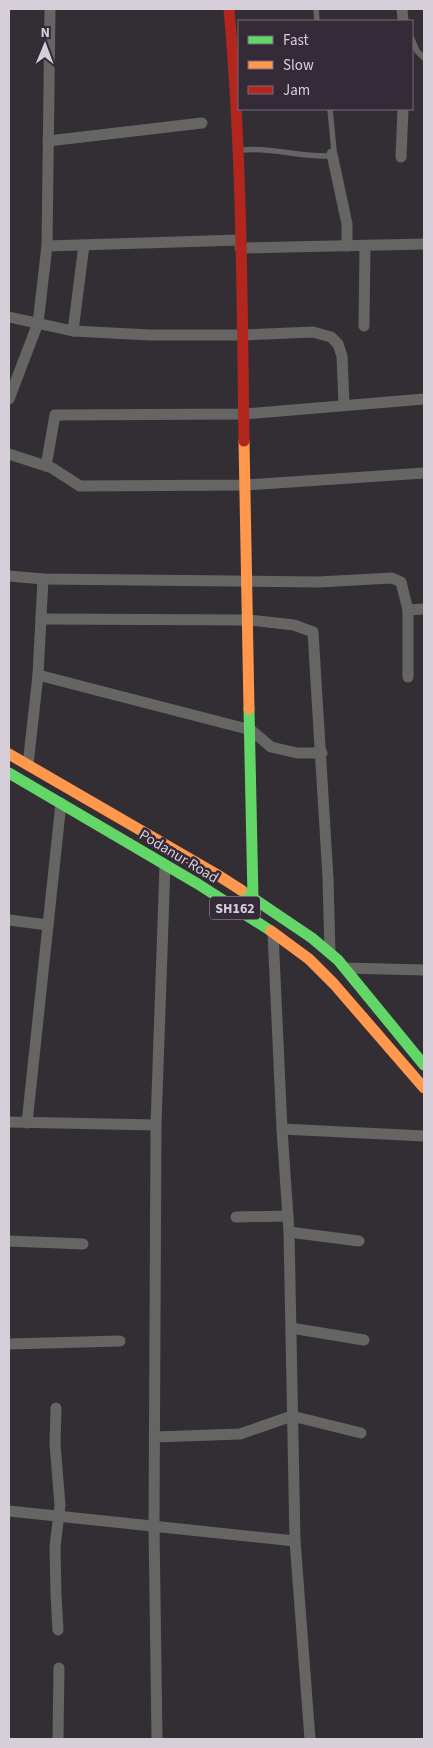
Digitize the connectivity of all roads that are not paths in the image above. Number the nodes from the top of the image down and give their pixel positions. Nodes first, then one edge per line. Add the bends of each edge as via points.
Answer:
1 (50, 9) edge
2 (229, 9) edge
3 (413, 41) edge
4 (424, 58) edge
5 (330, 110) edge
6 (403, 110) edge
7 (202, 123) dead end
8 (48, 142) junction
9 (239, 150) junction
10 (332, 154) junction
11 (401, 157) dead end
12 (240, 244) junction
13 (424, 244) edge
14 (84, 245) junction
15 (47, 246) junction
16 (347, 246) junction
17 (365, 246) junction
18 (9, 317) edge
19 (38, 323) junction
20 (364, 326) dead end
21 (73, 331) junction
22 (242, 335) junction
23 (9, 399) edge
24 (424, 399) edge
25 (344, 405) junction
26 (244, 414) junction
27 (9, 454) edge
28 (46, 466) junction
29 (424, 473) edge
30 (246, 484) junction
31 (9, 576) edge
32 (43, 579) junction
33 (248, 582) junction
34 (408, 608) junction
35 (424, 608) edge
36 (41, 619) junction
37 (249, 620) junction
38 (38, 676) junction
39 (408, 677) dead end
40 (250, 730) junction
41 (322, 753) junction
42 (9, 754) edge
43 (28, 765) junction
44 (9, 773) edge
45 (61, 803) junction
46 (166, 865) junction
47 (253, 898) junction
48 (245, 913) junction
49 (9, 920) edge
50 (48, 925) junction
51 (273, 933) junction
52 (330, 953) junction
53 (345, 968) junction
54 (424, 970) edge
55 (424, 1065) edge
56 (424, 1088) edge
57 (9, 1122) edge
58 (27, 1122) junction
59 (156, 1125) junction
60 (282, 1129) junction
61 (424, 1136) edge
62 (288, 1216) junction
63 (236, 1217) dead end
64 (289, 1232) junction
65 (9, 1241) edge
66 (359, 1241) dead end
67 (83, 1244) dead end
68 (291, 1328) junction
69 (364, 1340) dead end
70 (120, 1341) dead end
71 (9, 1344) edge
72 (56, 1408) dead end
73 (292, 1416) junction
74 (361, 1433) dead end
75 (154, 1437) junction
76 (9, 1511) edge
77 (58, 1516) junction
78 (154, 1526) junction
79 (295, 1541) junction
80 (58, 1630) dead end
81 (59, 1668) dead end
82 (58, 1739) edge
83 (157, 1739) edge
84 (310, 1739) edge

1 - 8 street
2 - 9 main road
3 - 4 lane
5 - 10 lane
6 - 11 street
7 - 8 street
8 - 15 street
9 - 10 lane
9 - 12 main road
10 - 16 street via 347,224
12 - 14 street
12 - 16 street
12 - 22 main road
13 - 17 street
14 - 15 street
14 - 21 street
15 - 19 street
16 - 17 street
17 - 20 street
18 - 19 street
19 - 21 street
19 - 23 street
21 - 22 street
22 - 25 street via 313,332 331,337 338,344 342,356
22 - 26 main road
24 - 25 street
25 - 26 street
26 - 28 street via 55,415
26 - 30 main road
27 - 28 street
28 - 30 street via 80,486
29 - 30 street
30 - 33 main road
31 - 32 street
32 - 33 street
32 - 36 street
33 - 34 street via 392,578 401,582
33 - 37 main road
34 - 35 street
34 - 39 street
36 - 37 street
36 - 38 street
37 - 40 main road
37 - 41 street via 294,625 313,632
38 - 40 street
38 - 43 street
40 - 41 street via 271,747 297,753
40 - 47 main road
41 - 52 street
42 - 43 main road
43 - 47 main road
44 - 45 main road, Podanur Road / SH162
45 - 46 main road, Podanur Road / SH162
45 - 50 street
46 - 48 main road, Podanur Road / SH162
46 - 59 street
47 - 48 main road
47 - 52 main road
48 - 51 main road, Podanur Road / SH162
49 - 50 street
50 - 58 street
51 - 56 main road, Podanur Road / SH162 via 309,959 334,984
51 - 60 street
52 - 53 main road
53 - 54 street
53 - 55 main road
57 - 58 street
58 - 59 street
59 - 75 street
60 - 61 street
60 - 62 street
62 - 63 street
62 - 64 street
64 - 66 street
64 - 68 street
65 - 67 street
68 - 69 street
68 - 73 street
70 - 71 street
72 - 77 street
73 - 74 street
73 - 75 street via 240,1434
73 - 79 street
75 - 78 street
76 - 77 street
77 - 78 street
77 - 80 street
78 - 79 street
78 - 83 street
79 - 84 street
81 - 82 street

